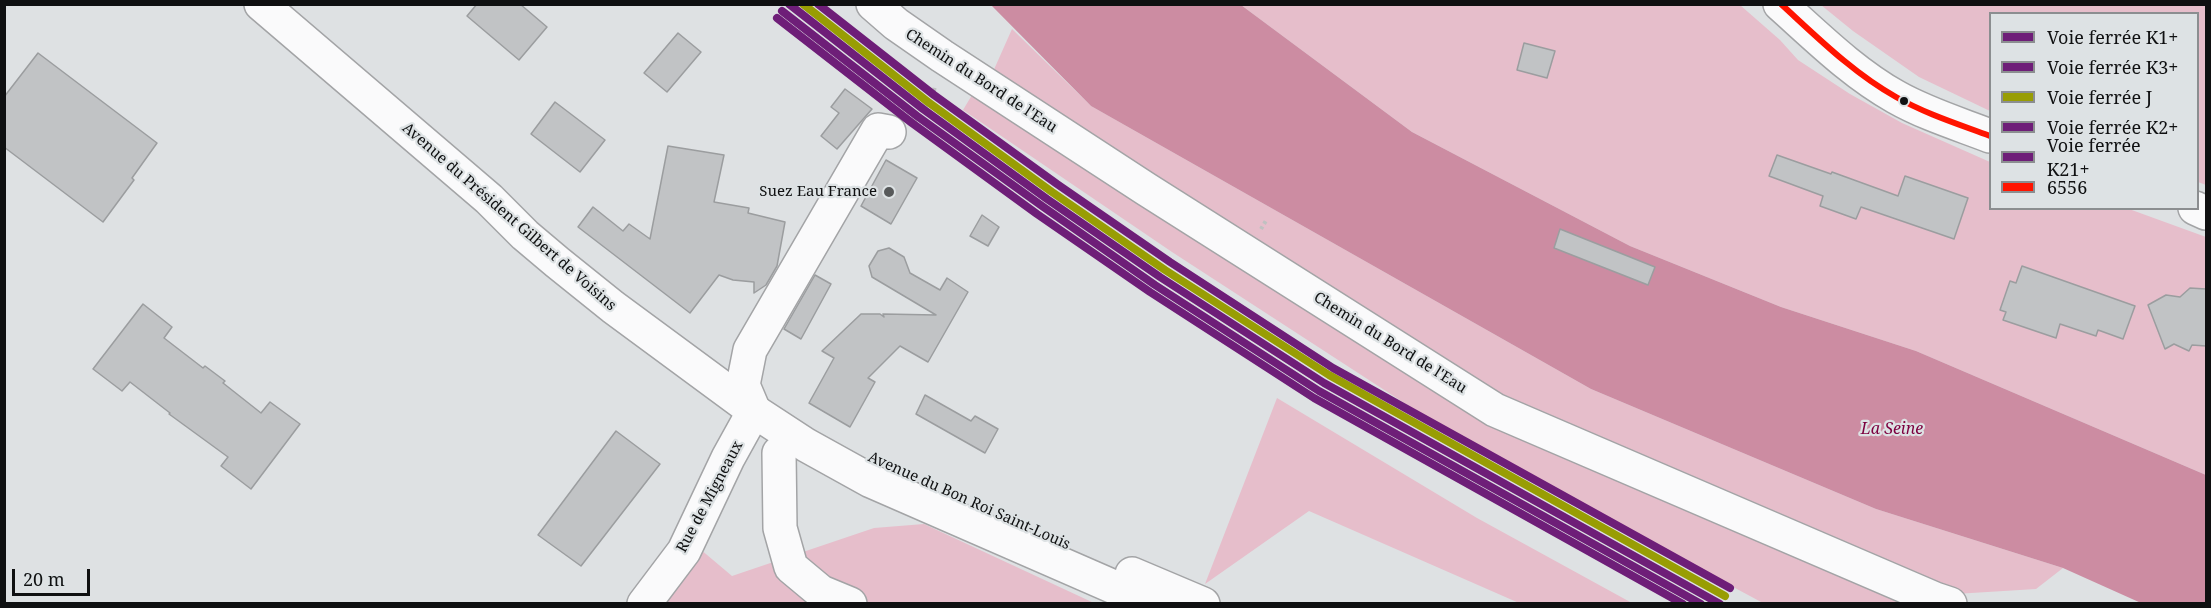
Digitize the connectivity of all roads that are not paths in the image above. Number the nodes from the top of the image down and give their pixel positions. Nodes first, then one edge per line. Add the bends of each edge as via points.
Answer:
1 (261, 4) edge
2 (873, 4) edge
3 (1780, 4) edge
4 (889, 132) road end
5 (1989, 136) edge
6 (749, 398) junction
7 (778, 453) dead end
8 (644, 603) edge
9 (850, 603) edge
10 (1153, 603) edge
11 (1203, 603) edge
12 (1950, 603) edge

1 - 6 street, Avenue du Président Gilbert de Voisins via 557,262 613,307
2 - 12 street, Chemin du Bord de l'Eau via 942,56 1495,410
3 - 5 street via 1856,70 1895,97
4 - 6 street, Rue de Migneaux via 878,130 750,350
6 - 8 street, Rue de Migneaux via 728,458 684,550
6 - 10 street, Avenue du Bon Roi Saint-Louis via 806,445 871,481
6 - 11 street, Avenue du Bon Roi Saint-Louis via 892,468
7 - 9 street via 780,528 791,567 821,592

